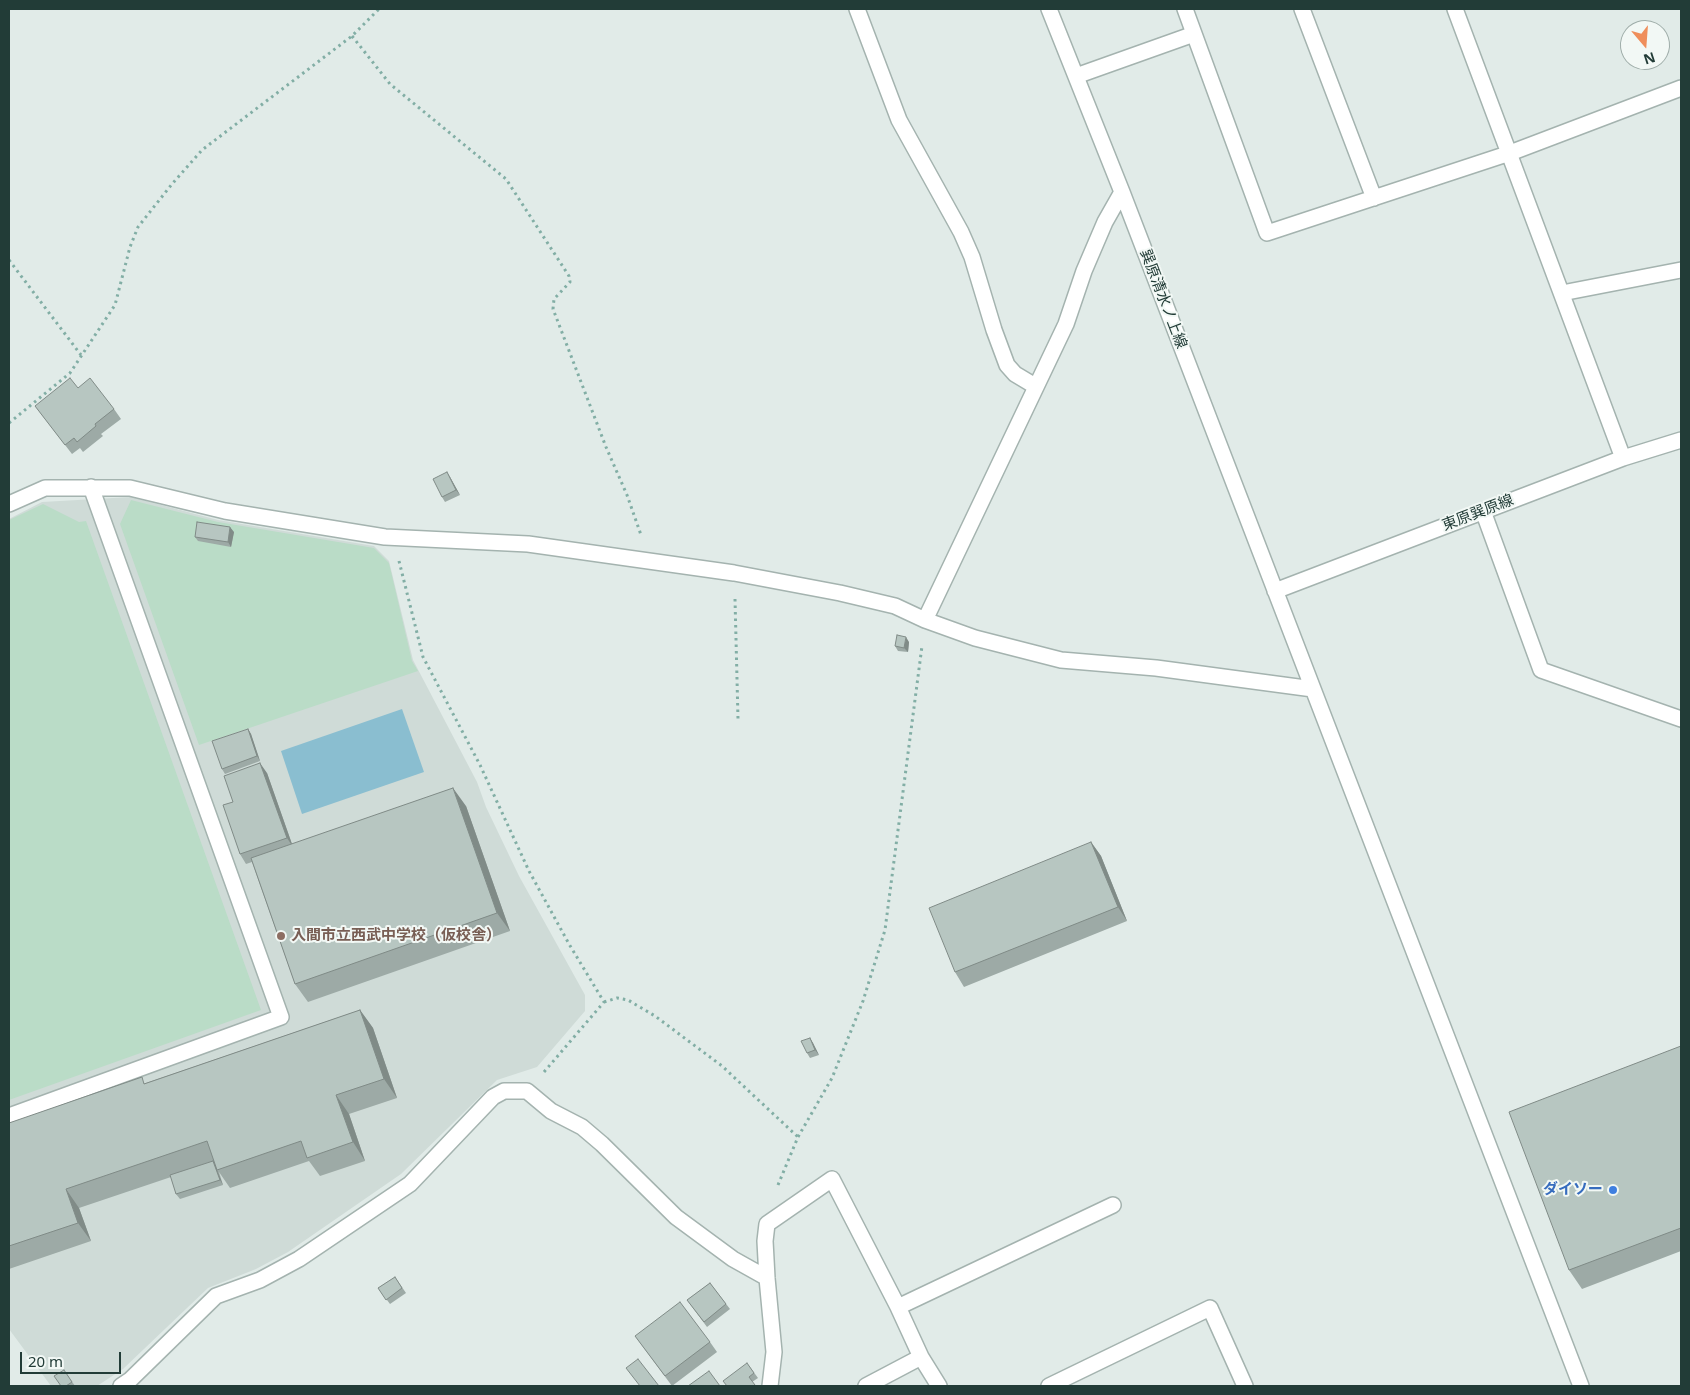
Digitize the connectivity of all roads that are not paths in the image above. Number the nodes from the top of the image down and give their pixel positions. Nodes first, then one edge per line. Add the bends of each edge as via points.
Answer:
1 (857, 9) edge
2 (1049, 9) edge
3 (1184, 9) edge
4 (1302, 9) edge
5 (1455, 9) edge
6 (1194, 34) junction
7 (1076, 76) junction
8 (1681, 88) edge
9 (1510, 153) junction
10 (1122, 192) junction
11 (1374, 198) junction
12 (1681, 270) edge
13 (1562, 293) junction
14 (1035, 386) junction
15 (1681, 440) edge
16 (1623, 458) junction
17 (91, 487) junction
18 (9, 504) edge
19 (1483, 511) junction
20 (1275, 591) junction
21 (925, 620) junction
22 (1313, 689) junction
23 (1681, 719) edge
24 (9, 1116) edge
25 (1113, 1205) dead end
26 (767, 1278) junction
27 (898, 1308) junction
28 (921, 1358) junction
29 (120, 1386) edge
30 (770, 1386) edge
31 (866, 1386) edge
32 (939, 1386) edge
33 (1049, 1386) edge
34 (1245, 1386) edge
35 (1581, 1386) edge

1 - 14 street via 899,120 965,240 1007,365
2 - 7 street, 巽原清水ノ上線
3 - 6 street
4 - 11 street
5 - 9 street
6 - 7 street
6 - 11 street via 1267,234
7 - 10 street, 巽原清水ノ上線
8 - 9 street
9 - 11 street
9 - 13 street
10 - 14 street via 1104,222 1066,324
10 - 20 street, 巽原清水ノ上線
12 - 13 street
13 - 16 street
14 - 21 street
15 - 16 street, 東原巽原線
16 - 19 street, 東原巽原線
17 - 18 street via 45,488
17 - 21 street via 130,488 225,511 385,537 528,544 734,573 896,606
17 - 24 street via 281,1017
19 - 20 street, 東原巽原線
19 - 23 street via 1541,670
20 - 22 street, 巽原清水ノ上線
21 - 22 street via 975,638 1061,660 1156,668
22 - 35 street, 巽原清水ノ上線
25 - 27 street
26 - 27 street via 767,1224 832,1178
26 - 29 street via 733,1259 676,1217 582,1127 551,1111 528,1091 504,1091 493,1097 410,1184 299,1259 260,1280 216,1296
26 - 30 street via 774,1352
27 - 28 street
28 - 31 street
28 - 32 street
33 - 34 street via 1210,1308

